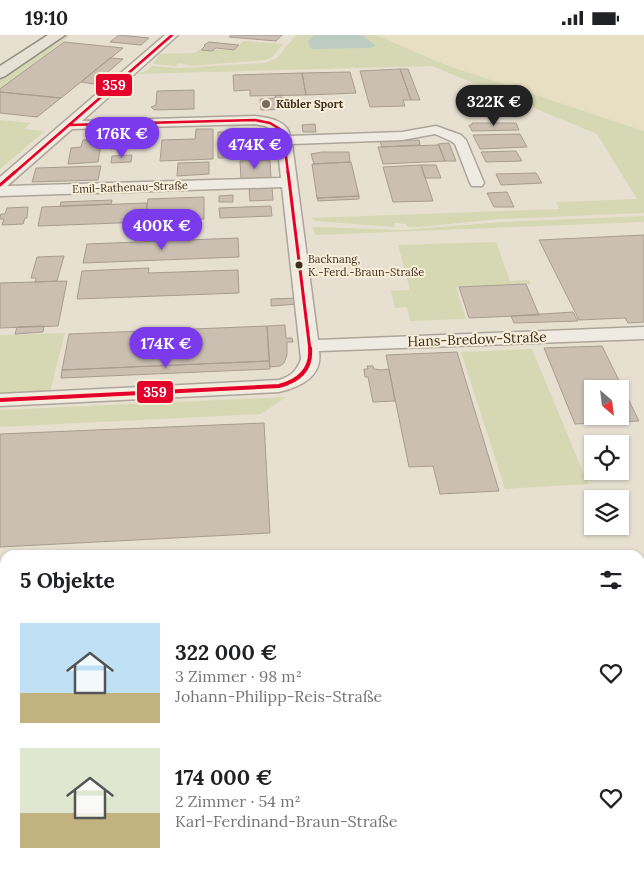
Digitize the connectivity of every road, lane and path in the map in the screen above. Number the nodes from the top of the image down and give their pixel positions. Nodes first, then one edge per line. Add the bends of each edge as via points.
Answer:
1 (172, 35) edge
2 (53, 36) edge
3 (0, 63) edge
4 (0, 73) edge
5 (69, 125) junction
6 (284, 140) junction
7 (289, 182) junction
8 (477, 183) dead end
9 (0, 185) edge
10 (0, 191) edge
11 (644, 333) edge
12 (309, 346) junction
13 (0, 400) edge

1 - 5 street
2 - 3 main road
2 - 4 main road
5 - 6 street via 254,120 280,128
5 - 9 street
6 - 7 street
6 - 8 street via 402,136 436,130 461,143
7 - 10 street, Emil-Rathenau-Straße
7 - 12 street
11 - 12 street, Hans-Bredow-Straße
12 - 13 street via 307,372 298,380 279,386

